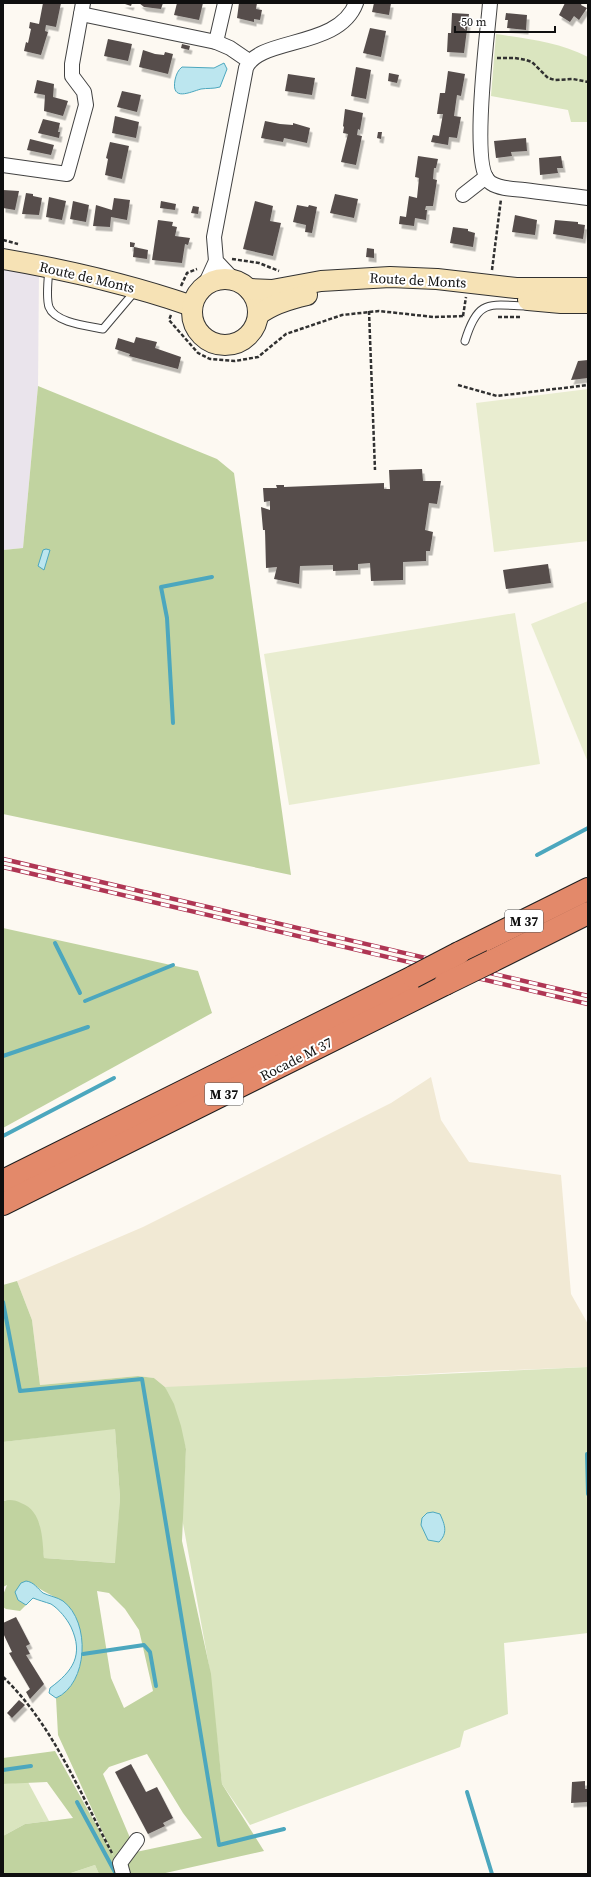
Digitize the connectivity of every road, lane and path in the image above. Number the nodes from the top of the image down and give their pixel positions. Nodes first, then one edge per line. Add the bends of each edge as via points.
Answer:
1 (224, 3) edge
2 (356, 3) edge
3 (490, 3) edge
4 (82, 9) edge
5 (216, 42) junction
6 (485, 58) junction
7 (249, 61) junction
8 (588, 82) edge
9 (3, 165) edge
10 (486, 177) junction
11 (503, 187) junction
12 (463, 195) dead end
13 (588, 198) edge
14 (3, 259) edge
15 (216, 261) junction
16 (49, 267) junction
17 (491, 276) dead end
18 (241, 284) junction
19 (205, 285) junction
20 (588, 288) edge
21 (137, 289) junction
22 (588, 303) edge
23 (561, 304) junction
24 (192, 306) junction
25 (368, 311) junction
26 (258, 315) junction
27 (475, 316) junction
28 (529, 317) dead end
29 (169, 320) dead end
30 (465, 341) dead end
31 (458, 385) dead end
32 (588, 385) edge
33 (375, 470) dead end
34 (588, 889) edge
35 (588, 913) edge
36 (3, 1181) edge
37 (3, 1204) edge
38 (3, 1678) edge
39 (137, 1840) dead end
40 (115, 1860) dead end
41 (123, 1874) edge

1 - 5 street
2 - 7 street via 334,29 263,53
3 - 6 street
4 - 5 street
4 - 9 street via 72,76 84,92 86,105 67,174
5 - 7 street
6 - 8 path via 521,58 532,62 548,78
6 - 10 street via 480,125
7 - 15 street via 214,229
10 - 11 street via 490,182
10 - 12 street
11 - 13 street
11 - 17 path
14 - 16 main road, Route de Monts
15 - 18 street
15 - 19 street
16 - 21 main road, Route de Monts
16 - 21 lane via 49,307 54,314 64,320 103,329
18 - 19 main road via 221,279
18 - 20 main road, Route de Monts via 272,290 321,281 390,277 437,279 516,288
18 - 26 main road via 256,301
19 - 24 main road via 194,298
21 - 24 main road, Route de Monts
22 - 23 main road, Route de Monts
23 - 26 main road, Route de Monts via 436,290 370,289 292,298
23 - 27 lane via 487,306
24 - 26 main road via 192,317 198,331 209,342 219,346 235,344 249,336 257,323
25 - 27 path via 434,317
25 - 29 path via 342,314 286,334 258,357 235,361 210,359 198,353
25 - 33 path
27 - 28 path
27 - 30 lane
31 - 32 path via 497,396
34 - 36 highway, Rocade M 37 / M 37, bridge
35 - 37 highway, Rocade M 37 / M 37, bridge
38 - 40 path via 33,1712 61,1755
39 - 41 street via 120,1863

